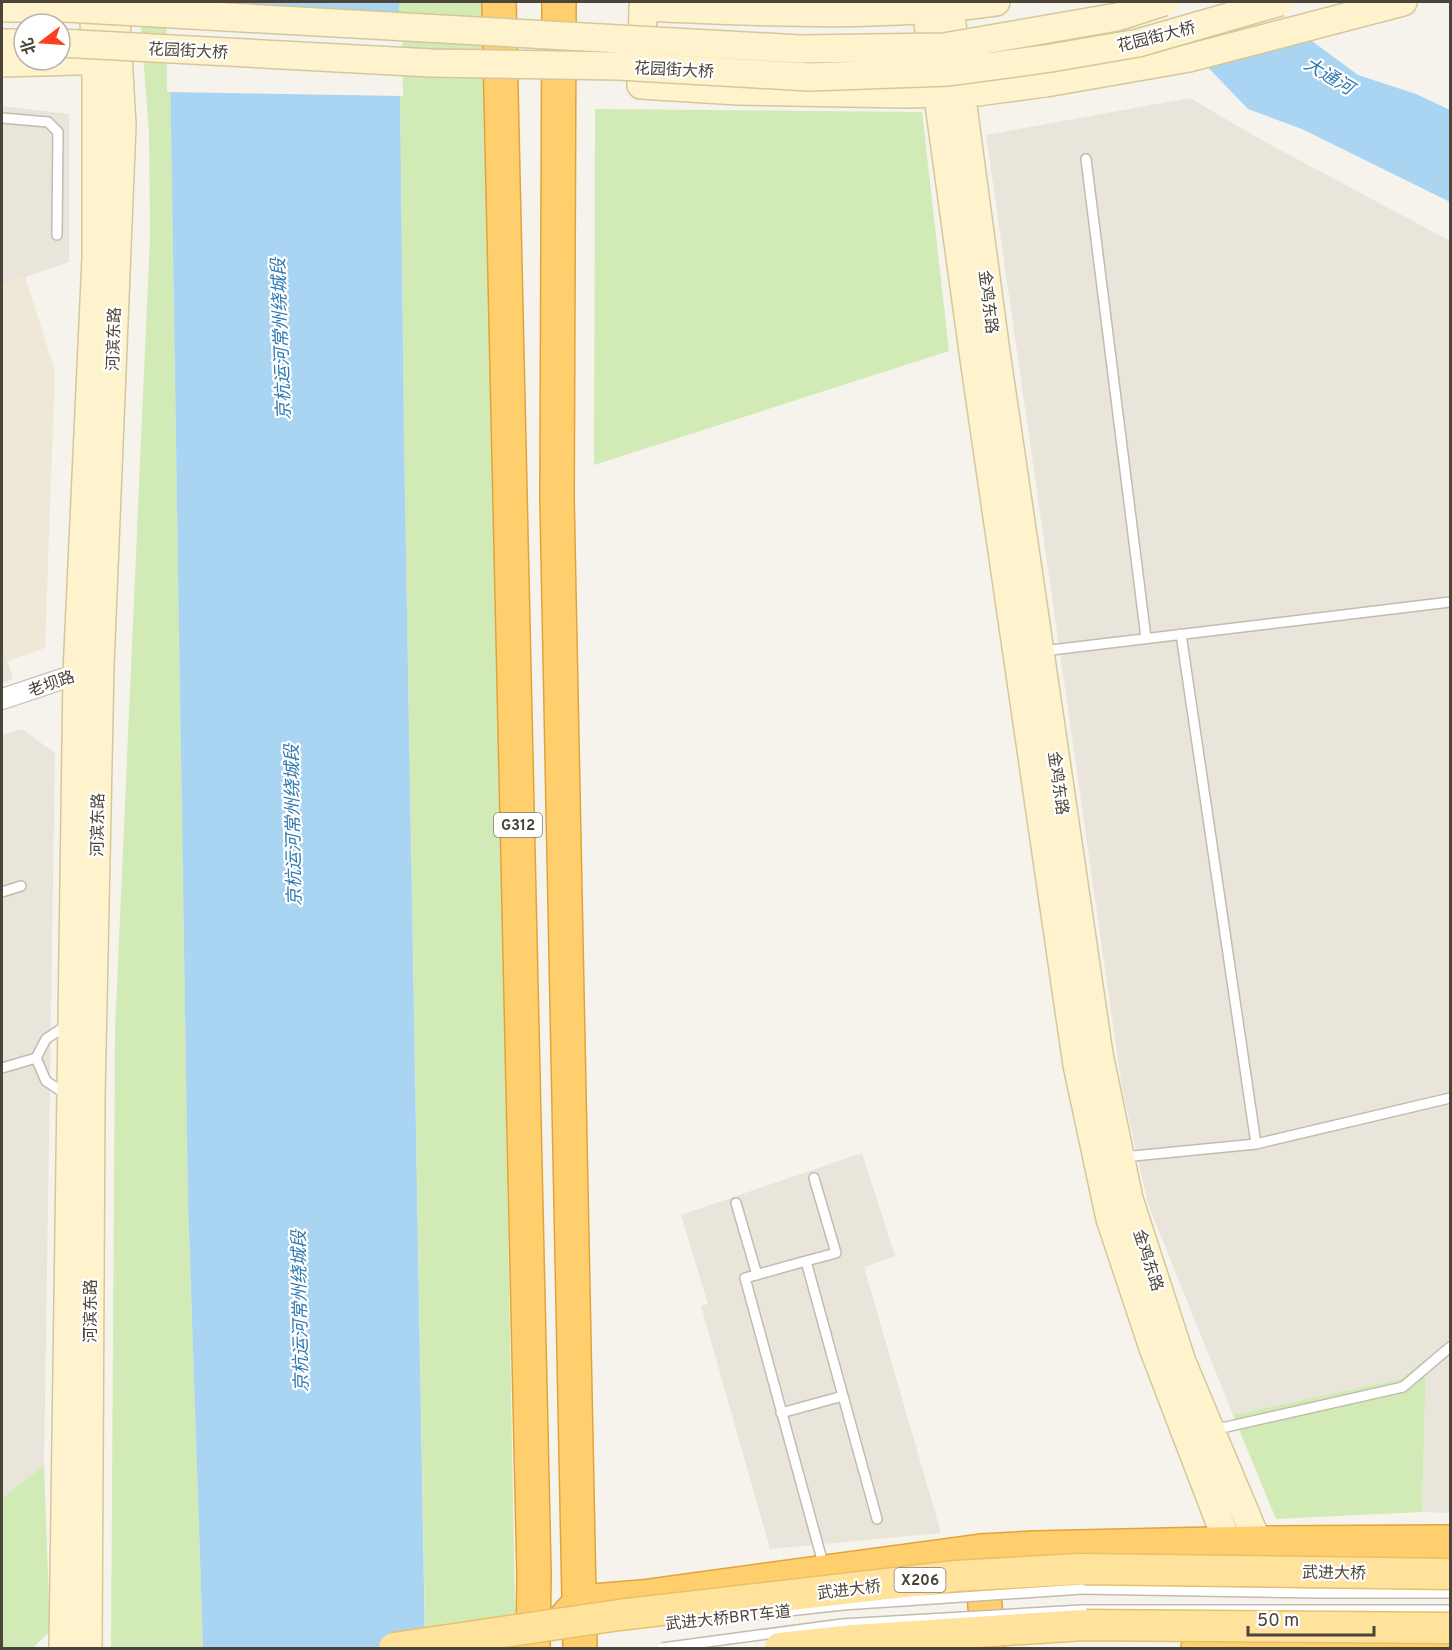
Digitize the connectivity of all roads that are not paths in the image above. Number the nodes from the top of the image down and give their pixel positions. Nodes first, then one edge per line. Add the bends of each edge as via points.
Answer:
1 (93, 2) edge
2 (115, 2) edge
3 (499, 2) edge
4 (559, 2) edge
5 (996, 2) edge
6 (1164, 2) edge
7 (1280, 2) edge
8 (1403, 2) edge
9 (937, 5) edge
10 (799, 7) edge
11 (2, 8) edge
12 (72, 44) edge
13 (107, 60) junction
14 (2, 63) edge
15 (950, 93) junction
16 (2, 118) edge
17 (1086, 159) dead end
18 (57, 235) dead end
19 (1450, 602) edge
20 (1181, 634) junction
21 (1146, 638) junction
22 (1028, 653) junction
23 (88, 670) junction
24 (2, 699) edge
25 (21, 886) dead end
26 (2, 892) edge
27 (71, 1022) junction
28 (36, 1058) junction
29 (2, 1068) edge
30 (70, 1097) junction
31 (1450, 1098) edge
32 (1256, 1144) junction
33 (1109, 1158) junction
34 (814, 1178) dead end
35 (736, 1203) dead end
36 (806, 1261) junction
37 (757, 1275) junction
38 (1450, 1347) edge
39 (843, 1396) junction
40 (781, 1413) junction
41 (1211, 1431) junction
42 (878, 1519) dead end
43 (1450, 1542) edge
44 (1243, 1544) junction
45 (981, 1551) junction
46 (825, 1572) junction
47 (1450, 1574) edge
48 (1450, 1593) edge
49 (738, 1616) dead end
50 (1450, 1626) edge
51 (580, 1630) edge
52 (532, 1645) edge
53 (1281, 1647) edge
54 (63, 1648) edge
55 (88, 1648) edge
56 (394, 1648) edge
57 (662, 1648) edge
58 (780, 1648) edge
59 (988, 1648) edge
60 (1198, 1648) edge

1 - 13 main road, 河滨东路
2 - 13 main road, 河滨东路
3 - 52 highway, G312 via 533,1526
4 - 51 highway, G312 via 557,499
5 - 9 main road
6 - 11 main road, 花园街大桥, bridge via 1117,17 944,47 800,49 66,8
7 - 12 main road, 花园街大桥, bridge via 1138,43 1051,58 949,72 809,77 619,66 431,63
8 - 15 main road via 1189,58 1046,83
9 - 10 main road via 862,14
9 - 15 main road, 金鸡东路
10 - 15 main road via 643,8 641,85 738,91
13 - 14 main road
13 - 23 main road, 河滨东路 via 122,125
15 - 22 main road, 金鸡东路
16 - 18 lane via 48,122 58,132
17 - 21 lane
19 - 20 lane
20 - 21 lane
20 - 32 lane
21 - 22 lane
22 - 33 main road, 金鸡东路 via 1077,1065
23 - 24 street, 老坝路
23 - 27 main road, 河滨东路
23 - 55 main road, 河滨东路
25 - 26 lane
27 - 28 lane via 46,1039
27 - 30 main road, 河滨东路
28 - 29 lane
28 - 30 lane via 46,1081
30 - 54 main road, 河滨东路
31 - 32 lane
32 - 33 lane
33 - 41 main road, 金鸡东路 via 1129,1199 1182,1362
33 - 44 main road, 金鸡东路 via 1110,1219 1153,1348
34 - 36 lane via 836,1253
35 - 37 lane
36 - 37 lane
36 - 39 lane
37 - 40 lane via 746,1278
38 - 41 lane via 1403,1388
39 - 40 lane
39 - 42 lane
40 - 46 lane
41 - 44 main road, 金鸡东路
43 - 44 highway
44 - 45 highway
45 - 46 highway
45 - 59 highway
46 - 51 highway via 642,1597
47 - 56 main road, 武进大桥 / X206, bridge via 1080,1569 956,1576 620,1615
48 - 49 lane, 武进大桥BRT车道, bridge via 1082,1589
50 - 53 highway
50 - 57 lane, 武进大桥BRT车道, bridge via 1082,1610 842,1624
50 - 58 main road, bridge via 1083,1625
51 - 52 highway
53 - 60 highway

